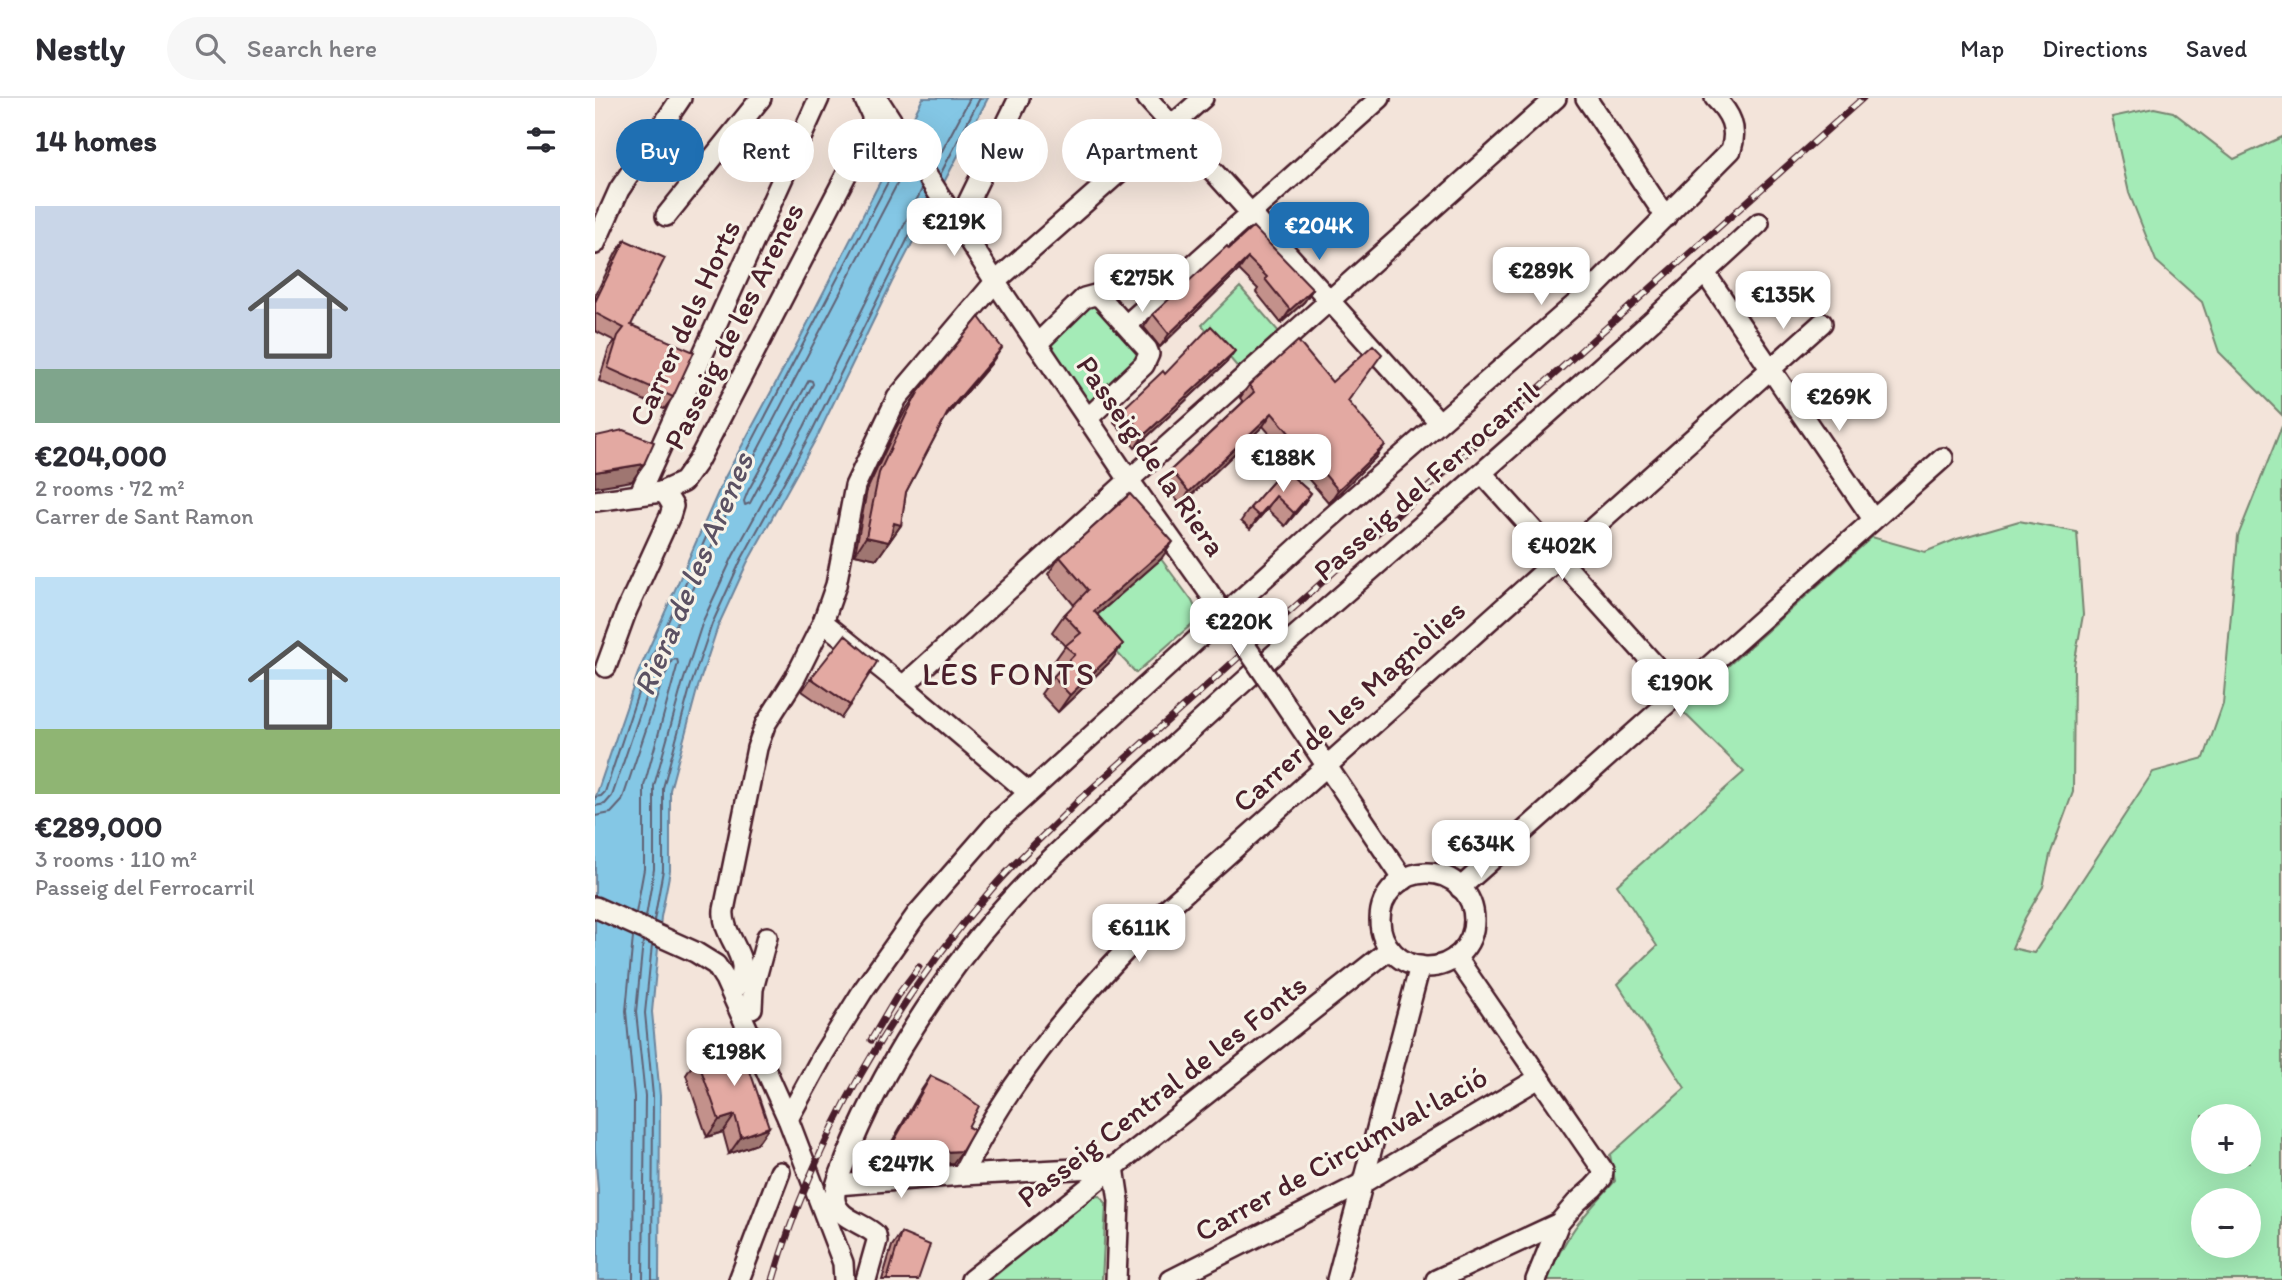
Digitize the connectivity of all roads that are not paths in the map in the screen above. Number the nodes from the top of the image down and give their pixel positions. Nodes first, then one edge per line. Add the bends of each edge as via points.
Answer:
1 (681, 98) edge
2 (761, 98) edge
3 (819, 98) edge
4 (864, 98) edge
5 (1019, 98) edge
6 (1147, 98) edge
7 (1203, 98) edge
8 (1380, 98) edge
9 (1556, 98) edge
10 (1586, 98) edge
11 (1715, 98) edge
12 (881, 106) edge
13 (1166, 119) edge
14 (1180, 119) edge
15 (1108, 182) edge
16 (1222, 182) edge
17 (1250, 214) junction
18 (666, 216) dead end
19 (1666, 217) junction
20 (953, 218) junction
21 (1759, 223) dead end
22 (595, 244) edge
23 (1705, 273) junction
24 (995, 282) junction
25 (1328, 302) junction
26 (1822, 323) dead end
27 (1125, 325) junction
28 (1037, 344) junction
29 (1772, 369) junction
30 (1087, 419) junction
31 (1439, 422) junction
32 (1943, 458) dead end
33 (1482, 473) junction
34 (1129, 480) junction
35 (664, 494) junction
36 (639, 495) junction
37 (595, 501) edge
38 (1873, 519) junction
39 (1559, 557) junction
40 (823, 622) junction
41 (606, 667) dead end
42 (903, 686) junction
43 (1679, 692) junction
44 (1326, 766) junction
45 (1028, 792) junction
46 (1404, 880) junction
47 (1460, 888) junction
48 (595, 907) edge
49 (767, 937) dead end
50 (1390, 948) junction
51 (1455, 957) junction
52 (1420, 966) junction
53 (732, 992) junction
54 (752, 1008) dead end
55 (1539, 1078) junction
56 (788, 1119) junction
57 (1114, 1167) junction
58 (780, 1172) dead end
59 (962, 1175) junction
60 (1361, 1184) junction
61 (837, 1185) junction
62 (1559, 1223) junction
63 (739, 1280) edge
64 (844, 1280) edge
65 (866, 1280) edge
66 (971, 1280) edge
67 (1116, 1280) edge
68 (1171, 1280) edge
69 (1337, 1280) edge
70 (1436, 1280) edge
71 (1536, 1280) edge

1 - 22 street via 619,190
2 - 18 street
3 - 36 street, Carrer dels Horts
4 - 35 street, Passeig de les Arenes via 871,125 698,461 683,482
5 - 20 street
6 - 13 street
7 - 14 street
8 - 17 street
9 - 25 street
10 - 19 street
11 - 19 street, Passeig del Ferrocarril via 1734,125 1731,150
12 - 20 street, Passeig de la Riera
15 - 24 street
16 - 17 street
17 - 25 street
17 - 27 street
19 - 31 street, Passeig del Ferrocarril via 1596,286
20 - 24 street, Passeig de la Riera
21 - 23 street, Passeig del Ferrocarril
23 - 29 street
23 - 33 street, Passeig del Ferrocarril
24 - 28 street, Passeig de la Riera
24 - 40 street via 890,408 855,486 836,585
25 - 31 street
25 - 34 street
26 - 29 street, Carrer de les Magnòlies
27 - 28 street via 1101,298 1089,296
27 - 30 street via 1147,349 1148,359
28 - 30 street, Passeig de la Riera
29 - 38 street
29 - 39 street, Carrer de les Magnòlies
30 - 34 street, Passeig de la Riera
31 - 45 street, Passeig del Ferrocarril
32 - 38 street
33 - 39 street
33 - 61 street, Passeig del Ferrocarril via 1239,685 1004,907 905,1042 858,1130
34 - 42 street
34 - 44 street, Passeig de la Riera, bridge
35 - 36 street
35 - 41 street via 673,506 670,516
36 - 37 street
38 - 43 street
39 - 43 street
39 - 44 street, Carrer de les Magnòlies
40 - 42 street
40 - 53 street via 765,725 757,748 724,910 742,965 742,977
42 - 45 street
43 - 47 street
44 - 46 street, Passeig de la Riera
44 - 59 street, Carrer de les Magnòlies via 1169,907 1081,999 1031,1062
45 - 56 street, Passeig del Ferrocarril via 917,914 864,989
46 - 47 street via 1426,873 1453,881
46 - 50 street via 1389,893 1381,915
47 - 51 street via 1471,903 1474,920 1468,944
48 - 53 street via 716,965
49 - 54 street
50 - 52 street via 1401,959
50 - 57 street, Passeig Central de les Fonts
51 - 52 street via 1436,967
51 - 55 street
52 - 60 street
53 - 56 street
55 - 60 street, Carrer de Circumval·lació
55 - 62 street via 1603,1170 1602,1178
56 - 64 street via 842,1263
57 - 59 street
57 - 66 street, Passeig Central de les Fonts
57 - 67 street via 1119,1200
58 - 63 street
59 - 61 street
60 - 68 street, Carrer de Circumval·lació
60 - 69 street
61 - 65 street via 835,1202 840,1211 877,1235
62 - 70 street
62 - 71 street

